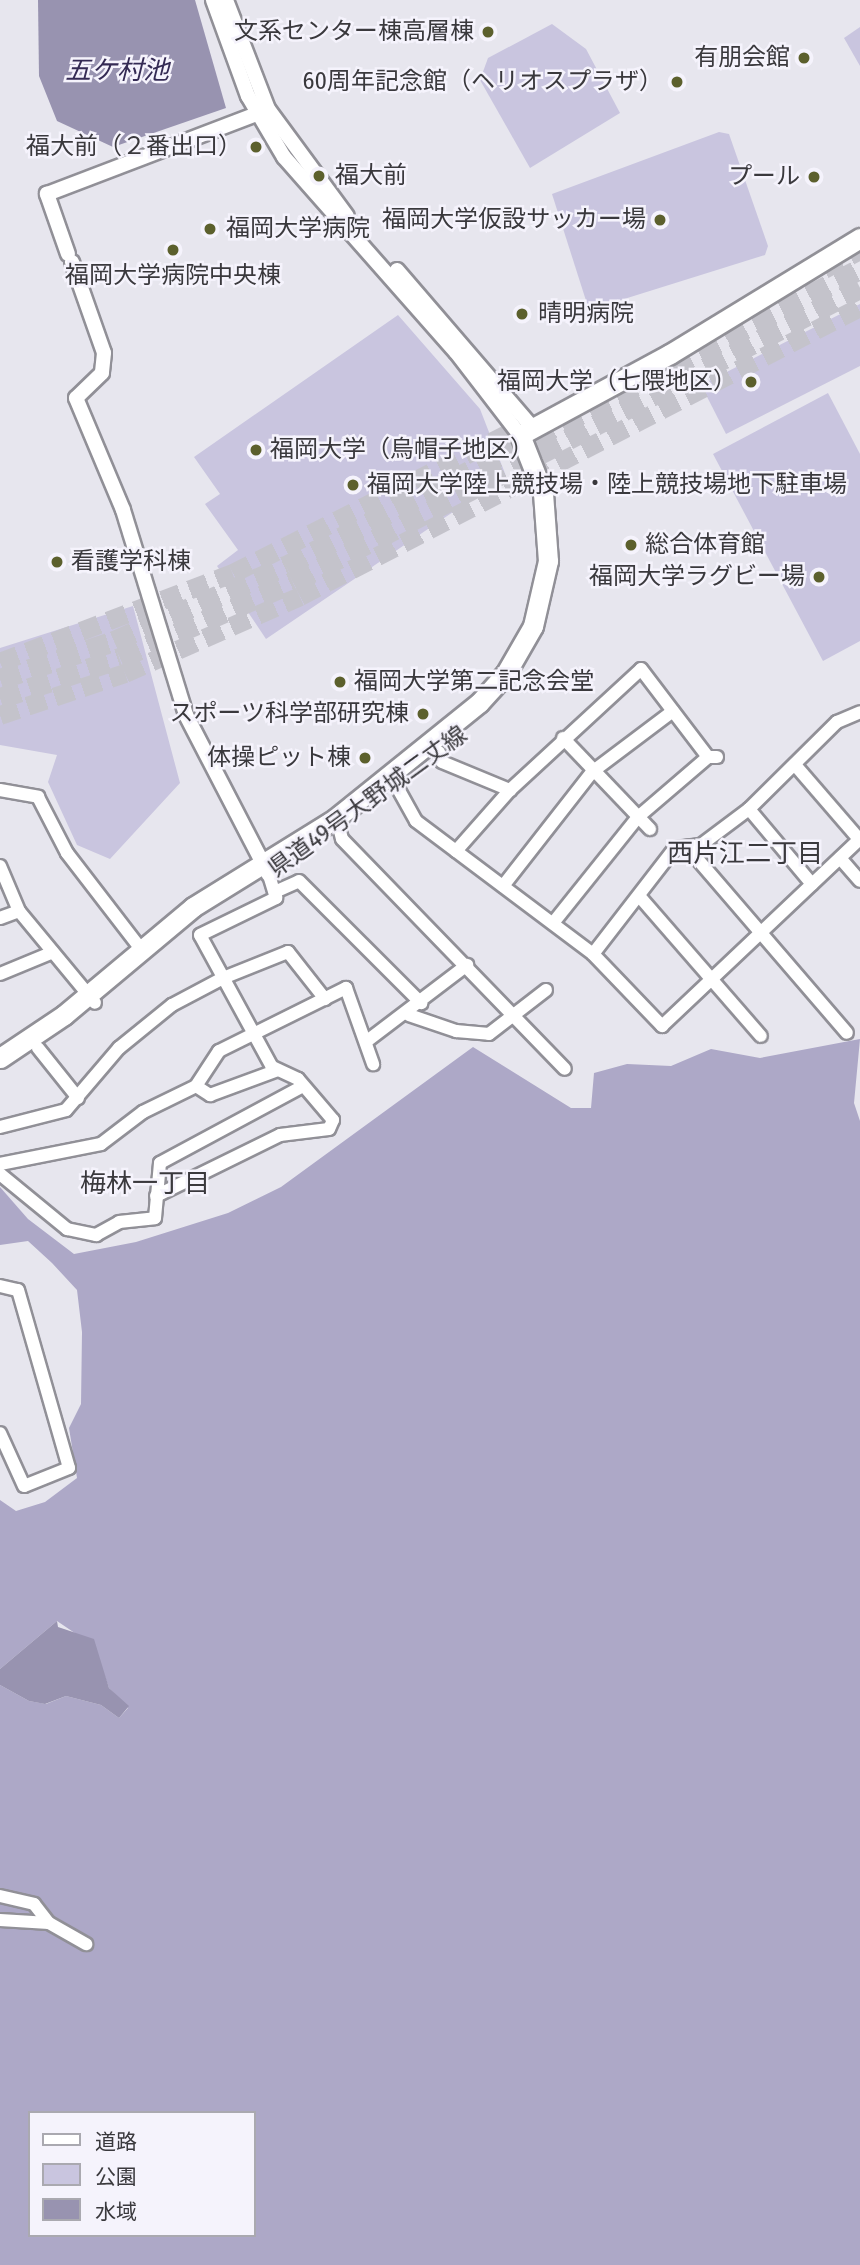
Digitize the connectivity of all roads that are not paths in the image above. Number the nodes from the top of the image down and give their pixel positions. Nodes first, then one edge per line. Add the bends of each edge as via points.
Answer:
1 (214, 0) edge
2 (226, 0) edge
3 (262, 111) junction
4 (859, 242) edge
5 (527, 432) junction
6 (673, 711) junction
7 (860, 712) edge
8 (563, 738) junction
9 (439, 752) junction
10 (796, 766) junction
11 (592, 772) junction
12 (397, 785) junction
13 (0, 790) edge
14 (510, 790) junction
15 (749, 809) junction
16 (638, 817) junction
17 (339, 827) junction
18 (650, 829) dead end
19 (860, 839) edge
20 (687, 848) junction
21 (456, 851) junction
22 (839, 858) junction
23 (0, 866) edge
24 (270, 877) junction
25 (860, 881) edge
26 (812, 884) junction
27 (503, 886) junction
28 (640, 897) junction
29 (19, 911) junction
30 (0, 918) edge
31 (553, 923) junction
32 (761, 932) junction
33 (141, 949) junction
34 (53, 952) junction
35 (593, 954) junction
36 (467, 965) junction
37 (0, 974) edge
38 (223, 978) junction
39 (713, 978) junction
40 (545, 990) dead end
41 (92, 999) junction
42 (325, 999) junction
43 (421, 1003) junction
44 (409, 1015) junction
45 (514, 1017) junction
46 (847, 1033) dead end
47 (254, 1034) junction
48 (761, 1035) dead end
49 (367, 1041) junction
50 (38, 1048) junction
51 (0, 1058) edge
52 (373, 1063) dead end
53 (565, 1069) dead end
54 (0, 1070) edge
55 (278, 1070) junction
56 (196, 1086) junction
57 (303, 1086) junction
58 (78, 1098) junction
59 (0, 1127) edge
60 (0, 1164) edge
61 (0, 1174) edge
62 (156, 1196) junction
63 (0, 1286) edge
64 (0, 1433) edge
65 (0, 1896) edge
66 (0, 1920) edge
67 (49, 1923) junction
68 (86, 1944) dead end

1 - 3 street
2 - 3 street
3 - 5 street via 300,177
3 - 24 street via 47,194 104,353 102,373 76,398 123,510 186,715
4 - 5 main road
5 - 9 main road, 県道49号大野城二丈線 via 559,521 554,594 511,686
5 - 24 main road, 県道49号大野城二丈線 via 548,531 540,603 521,650 480,703
6 - 8 street via 641,669
6 - 11 street
6 - 16 street via 713,757
7 - 10 street via 837,722
8 - 11 street
8 - 14 street
9 - 12 main road, 県道49号大野城二丈線
9 - 14 street via 442,762
10 - 15 street
10 - 19 street
11 - 16 street
11 - 27 street
12 - 17 main road, 県道49号大野城二丈線
12 - 21 street via 415,821
13 - 33 street via 38,797 68,853
14 - 21 street
15 - 20 street via 701,845
15 - 26 street
16 - 18 street
16 - 31 street
17 - 24 main road, 県道49号大野城二丈線
17 - 36 street via 342,839
19 - 22 street
20 - 28 street via 675,848
20 - 32 street
21 - 27 street
22 - 25 street
22 - 26 street
23 - 29 street
24 - 33 main road, 県道49号大野城二丈線
24 - 38 street via 276,898 200,935
24 - 41 main road, 県道49号大野城二丈線 via 200,915
24 - 43 street via 299,881
26 - 32 street
27 - 31 street
28 - 35 street
28 - 39 street
29 - 30 street
29 - 34 street
31 - 35 street
32 - 39 street
32 - 46 street
33 - 41 main road, 県道49号大野城二丈線
34 - 37 street
34 - 41 street
35 - 39 street via 662,1026
36 - 43 street
36 - 45 street
38 - 42 street via 288,952
38 - 47 street
38 - 58 street via 172,1005 119,1048
39 - 48 street
40 - 45 street
41 - 50 main road, 県道49号大野城二丈線
41 - 51 main road, 県道49号大野城二丈線
42 - 47 street
42 - 49 street via 346,988
43 - 44 street
44 - 45 street via 489,1034
44 - 49 street
45 - 53 street
47 - 55 street
47 - 56 street via 219,1051
49 - 52 street
50 - 54 main road, 県道49号大野城二丈線
50 - 58 street
55 - 56 street via 210,1095
55 - 57 street
56 - 60 street via 143,1112 101,1144
57 - 62 street via 160,1163
57 - 62 street via 333,1120 329,1129 280,1135
58 - 59 street via 66,1110
61 - 62 street via 67,1229 96,1235 119,1222 155,1218
63 - 64 street via 18,1290 69,1468 24,1486
65 - 67 street via 34,1903
66 - 67 street
67 - 68 street

